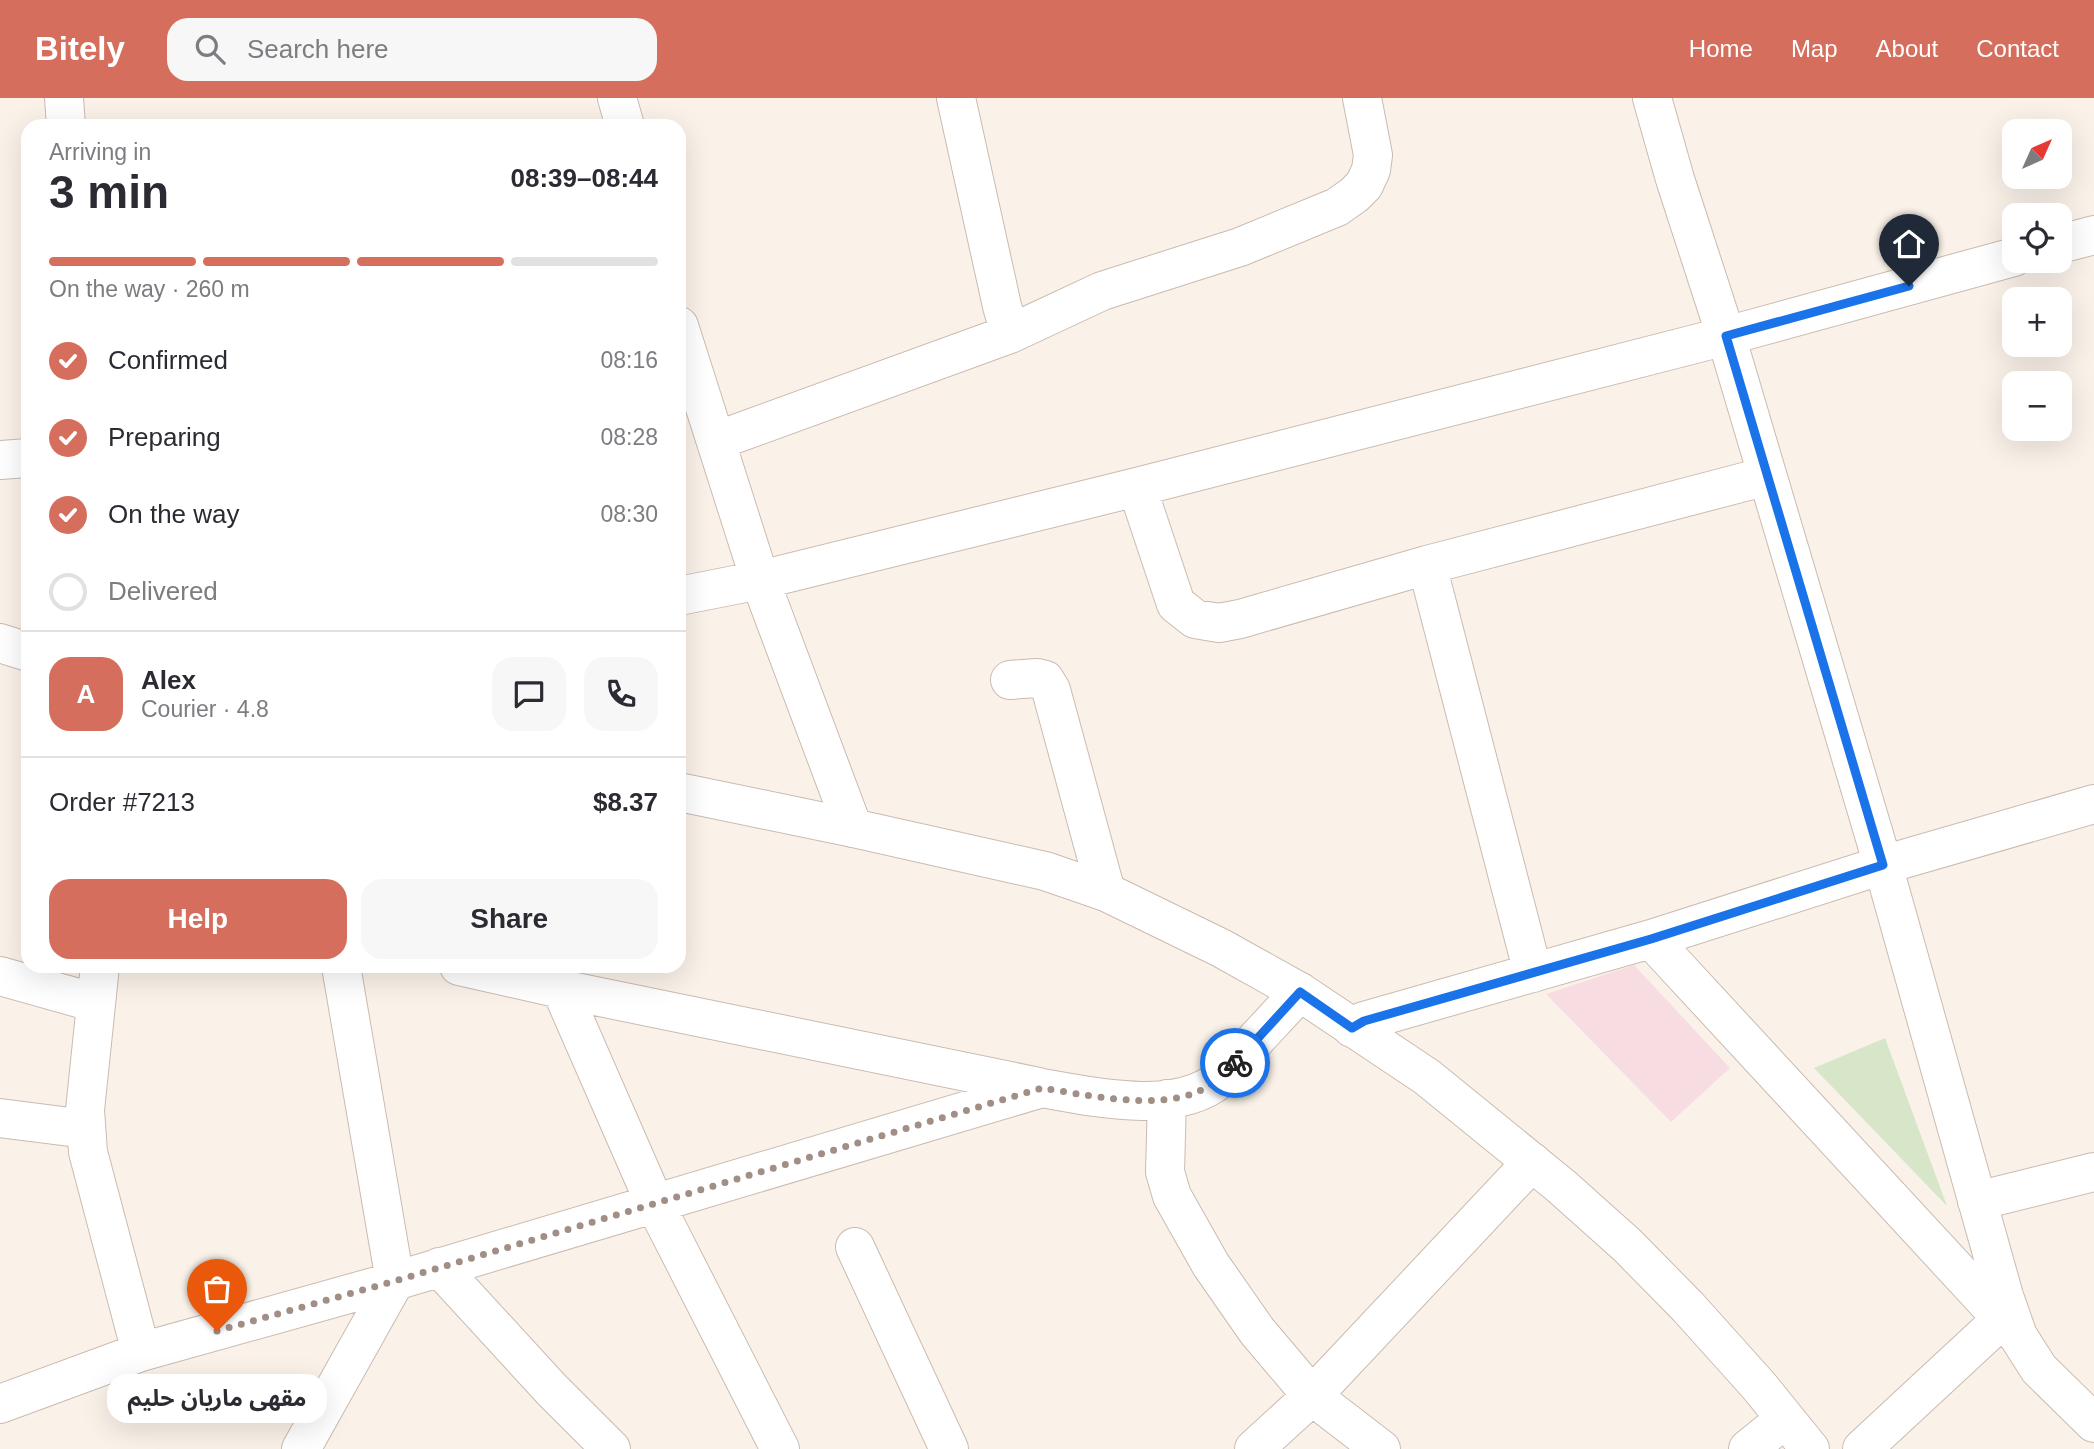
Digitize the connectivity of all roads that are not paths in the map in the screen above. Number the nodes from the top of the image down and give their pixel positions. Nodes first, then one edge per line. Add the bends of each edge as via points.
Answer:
1 (64, 98) edge
2 (617, 98) edge
3 (957, 98) edge
4 (1362, 98) edge
5 (1652, 98) edge
6 (66, 119) edge
7 (623, 119) edge
8 (2094, 235) edge
9 (2072, 241) edge
10 (2002, 260) edge
11 (1010, 334) junction
12 (1726, 336) junction
13 (686, 348) edge
14 (716, 440) junction
15 (21, 458) edge
16 (0, 460) edge
17 (1767, 476) junction
18 (1137, 486) junction
19 (1427, 565) junction
20 (760, 580) junction
21 (686, 595) edge
22 (0, 643) edge
23 (21, 650) edge
24 (1010, 680) dead end
25 (686, 793) edge
26 (2094, 804) edge
27 (853, 828) junction
28 (1883, 865) junction
29 (1106, 892) junction
30 (1651, 939) junction
31 (342, 973) edge
32 (490, 973) edge
33 (1533, 973) junction
34 (0, 976) edge
35 (98, 984) edge
36 (561, 989) junction
37 (1300, 992) junction
38 (1352, 1028) junction
39 (1042, 1088) junction
40 (1167, 1099) junction
41 (0, 1118) edge
42 (86, 1129) junction
43 (1532, 1162) junction
44 (2094, 1172) edge
45 (1977, 1200) junction
46 (655, 1204) junction
47 (855, 1247) dead end
48 (439, 1267) junction
49 (395, 1281) junction
50 (2010, 1328) junction
51 (141, 1352) junction
52 (1312, 1396) junction
53 (0, 1404) edge
54 (1785, 1419) junction
55 (2094, 1423) edge
56 (301, 1449) edge
57 (611, 1449) edge
58 (780, 1449) edge
59 (949, 1449) edge
60 (1254, 1449) edge
61 (1381, 1449) edge
62 (1748, 1449) edge
63 (1810, 1449) edge
64 (1862, 1449) edge

1 - 6 street
2 - 7 street
3 - 11 street
4 - 11 street via 1373,155 1371,170 1364,185 1337,207 1240,247 1101,291
5 - 12 street
8 - 9 street
10 - 12 street
11 - 14 street
12 - 17 street
12 - 18 street
13 - 14 street
14 - 20 street
15 - 16 street
17 - 19 street
17 - 28 street
18 - 19 street via 1176,604 1195,619 1219,623 1240,619
18 - 20 street
19 - 33 street
20 - 21 street
20 - 27 street
22 - 23 street
24 - 29 street via 1037,678 1045,680 1051,690
25 - 27 street
26 - 28 street
27 - 29 street via 1045,871
28 - 30 street
28 - 45 street
29 - 37 street
30 - 33 street
30 - 50 street
31 - 49 street
32 - 36 street
33 - 38 street
34 - 35 street
35 - 42 street
36 - 39 street
36 - 46 street
37 - 38 street
37 - 40 street via 1219,1080 1195,1093
38 - 43 street via 1427,1077
39 - 40 street via 1105,1099
39 - 46 street
40 - 52 street via 1165,1172 1172,1196 1211,1265 1257,1331
41 - 42 street
42 - 51 street via 88,1152
43 - 52 street
43 - 54 street via 1627,1245
44 - 45 street
45 - 50 street
46 - 48 street
46 - 58 street
47 - 59 street
48 - 49 street
48 - 57 street
49 - 51 street
49 - 56 street
50 - 55 street via 2039,1369
50 - 64 street
51 - 53 street
52 - 60 street
52 - 61 street
54 - 62 street
54 - 63 street

